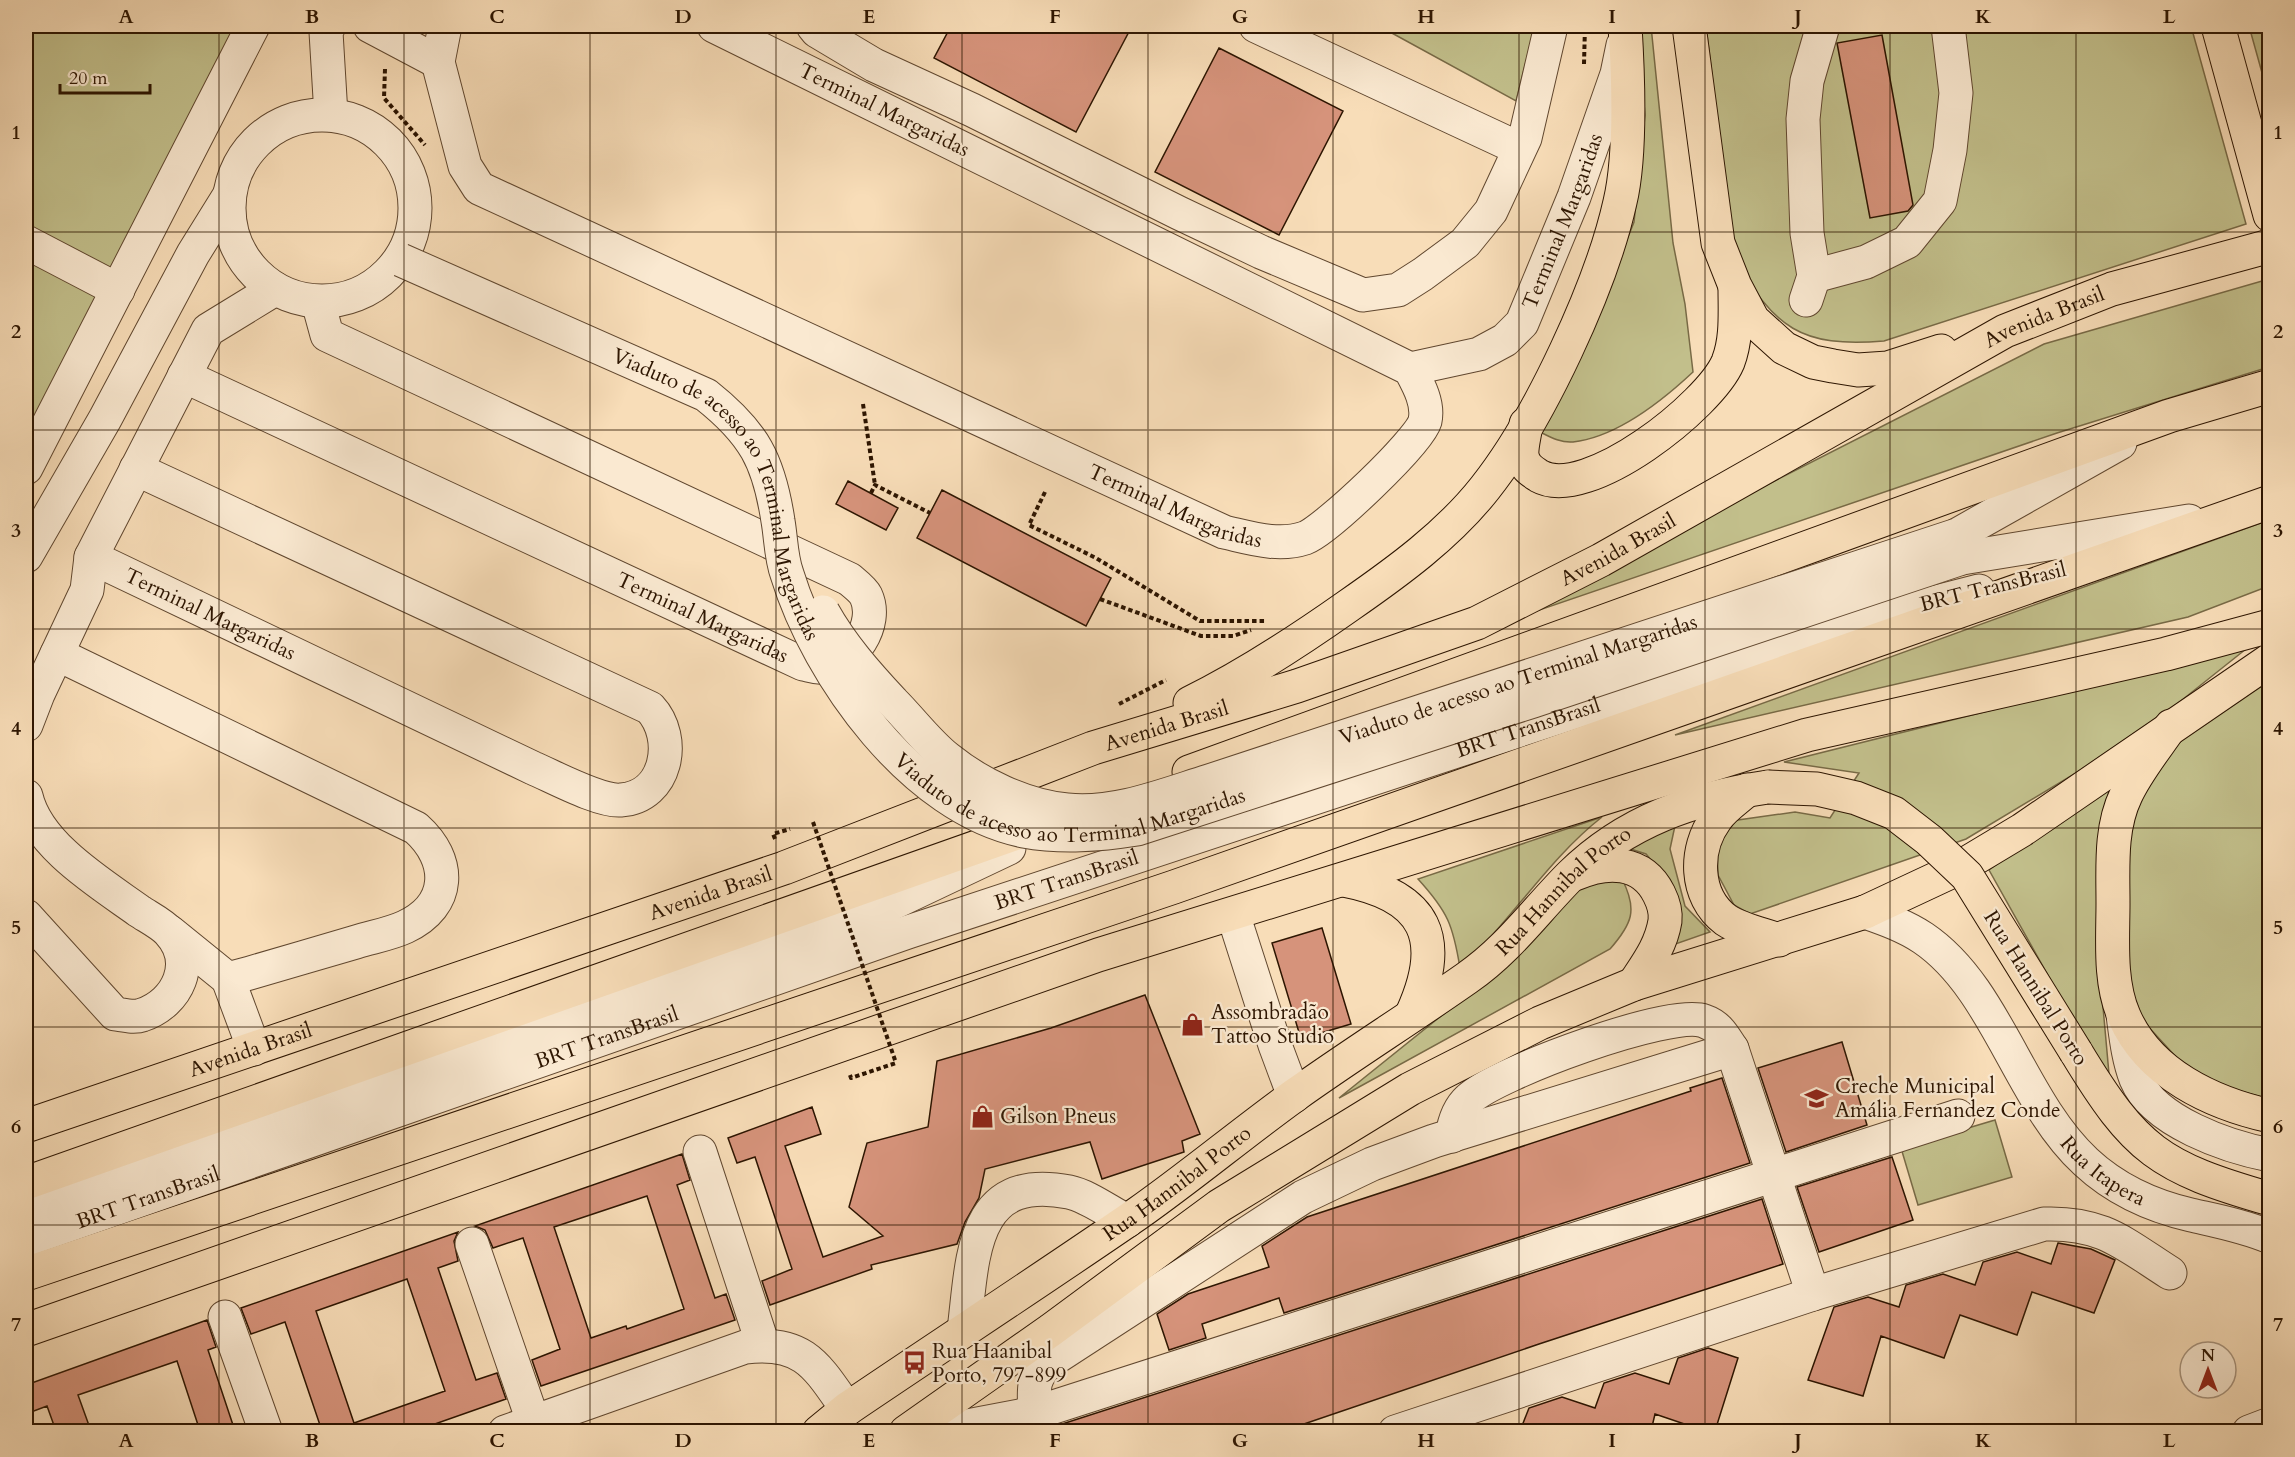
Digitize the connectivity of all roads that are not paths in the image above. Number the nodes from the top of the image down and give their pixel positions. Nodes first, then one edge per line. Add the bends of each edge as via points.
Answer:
1 (253, 26) edge
2 (329, 26) edge
3 (445, 26) edge
4 (714, 26) edge
5 (813, 26) edge
6 (1256, 26) edge
7 (1551, 26) edge
8 (1689, 26) edge
9 (1823, 26) edge
10 (1948, 26) edge
11 (2218, 26) edge
12 (1625, 30) edge
13 (381, 31) edge
14 (438, 62) junction
15 (331, 115) junction
16 (1518, 148) junction
17 (229, 196) junction
18 (2268, 210) edge
19 (26, 242) edge
20 (2270, 246) edge
21 (406, 250) junction
22 (1734, 286) junction
23 (275, 289) junction
24 (118, 290) junction
25 (318, 302) junction
26 (2005, 331) junction
27 (1410, 369) junction
28 (184, 376) junction
29 (2270, 386) edge
30 (2169, 416) junction
31 (1526, 424) junction
32 (26, 468) edge
33 (136, 469) junction
34 (2254, 508) edge
35 (1960, 547) junction
36 (2118, 555) junction
37 (26, 556) edge
38 (91, 557) junction
39 (2270, 626) edge
40 (57, 654) junction
41 (2270, 660) edge
42 (26, 725) edge
43 (2171, 726) junction
44 (1093, 748) junction
45 (1757, 789) junction
46 (26, 796) edge
47 (1117, 798) junction
48 (1570, 876) junction
49 (1344, 880) junction
50 (1174, 887) junction
51 (661, 910) junction
52 (1865, 912) junction
53 (1233, 914) junction
54 (26, 916) edge
55 (170, 932) junction
56 (1779, 940) junction
57 (228, 979) junction
58 (1634, 984) junction
59 (1009, 986) junction
60 (1412, 1014) junction
61 (2123, 1015) junction
62 (480, 1023) junction
63 (254, 1048) junction
64 (1732, 1049) junction
65 (1294, 1096) junction
66 (2105, 1101) junction
67 (1958, 1116) dead end
68 (2270, 1116) edge
69 (26, 1126) edge
70 (2189, 1128) junction
71 (1452, 1136) junction
72 (700, 1152) dead end
73 (2270, 1155) edge
74 (1772, 1175) junction
75 (26, 1183) edge
76 (2270, 1199) edge
77 (1219, 1206) junction
78 (26, 1209) edge
79 (1127, 1221) junction
80 (2270, 1237) edge
81 (26, 1240) edge
82 (472, 1244) dead end
83 (2170, 1273) dead end
84 (26, 1274) edge
85 (1813, 1294) junction
86 (225, 1317) dead end
87 (26, 1330) edge
88 (964, 1330) junction
89 (763, 1345) junction
90 (847, 1409) junction
91 (1039, 1422) edge
92 (2270, 1424) edge
93 (519, 1426) edge
94 (962, 1427) dead end
95 (266, 1431) edge
96 (819, 1431) edge
97 (906, 1431) edge
98 (1395, 1431) edge
99 (2249, 1431) edge

1 - 24 street
2 - 15 street via 326,32
3 - 14 street, Terminal Margaridas
4 - 27 street, Terminal Margaridas
5 - 16 street via 874,65 1261,252 1363,295 1398,290 1465,243 1491,211
6 - 16 street
7 - 16 street via 1525,138
8 - 22 main road via 1718,243
9 - 10 street via 1807,81 1803,119 1810,288 1906,242 1940,201 1956,93
11 - 18 main road
12 - 27 street, Terminal Margaridas via 1617,74 1574,197 1522,323 1505,340 1479,354
12 - 31 main road via 1626,144 1621,201 1570,340
13 - 14 street
14 - 27 street, Terminal Margaridas via 465,166 479,188 1224,532 1274,543 1306,538 1332,519 1415,438 1425,420 1422,390
15 - 17 street via 302,117 268,133 253,145 237,168
15 - 21 street via 359,122 383,137 402,158 413,184 416,212
17 - 23 street via 229,223 237,249 253,272
17 - 37 street
19 - 24 street
20 - 26 main road, Avenida Brasil via 2112,289
21 - 25 street via 379,283 350,298
21 - 35 street, Viaduto de acesso ao Terminal Margaridas, bridge via 706,395 730,415 752,440 767,467 786,572 803,619 842,688 921,778 957,804 993,822 1023,831 1061,836 1137,829 1533,701
22 - 26 main road via 1754,320 1784,348 1813,362 1858,370 1888,368
22 - 31 main road via 1734,333 1728,361 1712,388 1664,431 1618,464 1566,481 1544,478 1527,468 1522,454
23 - 25 street
23 - 28 street via 208,330
24 - 32 street
25 - 28 street, Terminal Margaridas via 327,335 849,579 865,594 870,610 864,638 842,659 823,667 803,664
26 - 44 main road, Avenida Brasil via 1601,560 1477,623 1297,686
28 - 33 street
29 - 30 main road
30 - 35 street
30 - 47 main road
31 - 44 main road via 1485,488 1447,529 1396,573 1250,671
33 - 38 street
33 - 38 street, Terminal Margaridas via 650,708 661,720 665,734 661,772 640,796 603,798
34 - 35 street
34 - 36 main road
36 - 50 main road
36 - 81 street, BRT TransBrasil via 1808,635 908,932
38 - 40 street via 87,590
39 - 49 main road via 2166,654 1807,735
40 - 42 street
40 - 57 street via 416,828 432,842 443,880 436,903 406,927
41 - 43 main road
43 - 52 main road via 2022,830 1957,869
43 - 61 main road via 2126,795 2115,834 2113,946 2115,982
44 - 51 main road, Avenida Brasil via 784,868
45 - 48 main road, Rua Hannibal Porto via 1677,807 1642,822 1604,846
45 - 56 main road via 1717,817 1706,834 1700,858 1701,882 1709,900 1726,920
45 - 66 main road, Rua Hannibal Porto, bridge via 1817,789 1856,798 1894,813 1929,840 1967,876
46 - 55 street via 29,810 70,863
47 - 62 main road
47 - 78 street, BRT TransBrasil via 874,912
48 - 58 main road via 1613,864 1634,867 1654,883 1663,901 1665,919 1653,957
48 - 60 main road, Rua Hannibal Porto via 1509,945
49 - 53 main road
49 - 60 main road via 1386,891 1405,903 1420,920 1428,941 1429,964
50 - 59 main road
50 - 84 main road
51 - 62 main road
51 - 63 main road, Avenida Brasil
52 - 56 main road
52 - 80 street, Rua Itapera via 1924,938 1950,962 1972,988 2034,1097 2085,1161 2110,1182 2171,1210
53 - 59 main road via 1098,954
53 - 65 street
54 - 55 street via 115,1014 140,1016 158,1007 182,980 183,957
55 - 57 street
56 - 58 main road
57 - 63 street
58 - 77 main road via 1540,1023 1410,1089
59 - 87 main road
60 - 65 main road, Rua Hannibal Porto
61 - 68 main road via 2139,1045 2187,1085 2239,1109
61 - 70 street via 2128,1055 2137,1081 2149,1100
62 - 75 main road
63 - 69 main road, Avenida Brasil
64 - 71 street
64 - 71 street via 1719,1029 1704,1020 1686,1018 1593,1042 1479,1091 1462,1107
64 - 74 street
65 - 77 main road via 1311,1128 1308,1141
65 - 79 main road, Rua Hannibal Porto
66 - 70 street
66 - 76 main road, Rua Hannibal Porto via 2137,1139 2160,1158 2181,1170
67 - 74 street
70 - 73 street via 2230,1147
71 - 91 street via 1372,1164 1303,1197 1049,1362 1034,1385
72 - 89 street
74 - 85 street
74 - 91 street
77 - 97 main road via 1052,1330
79 - 88 main road, Rua Hannibal Porto
79 - 88 street via 1070,1192 1029,1189 992,1207 975,1240
82 - 93 street
83 - 85 street via 2094,1228 2071,1223 2044,1224
85 - 98 street
86 - 95 street
88 - 90 main road, Rua Hannibal Porto
89 - 90 street via 780,1346 810,1361
89 - 93 street via 745,1347
90 - 96 main road, Rua Hannibal Porto
91 - 94 street
92 - 99 street

